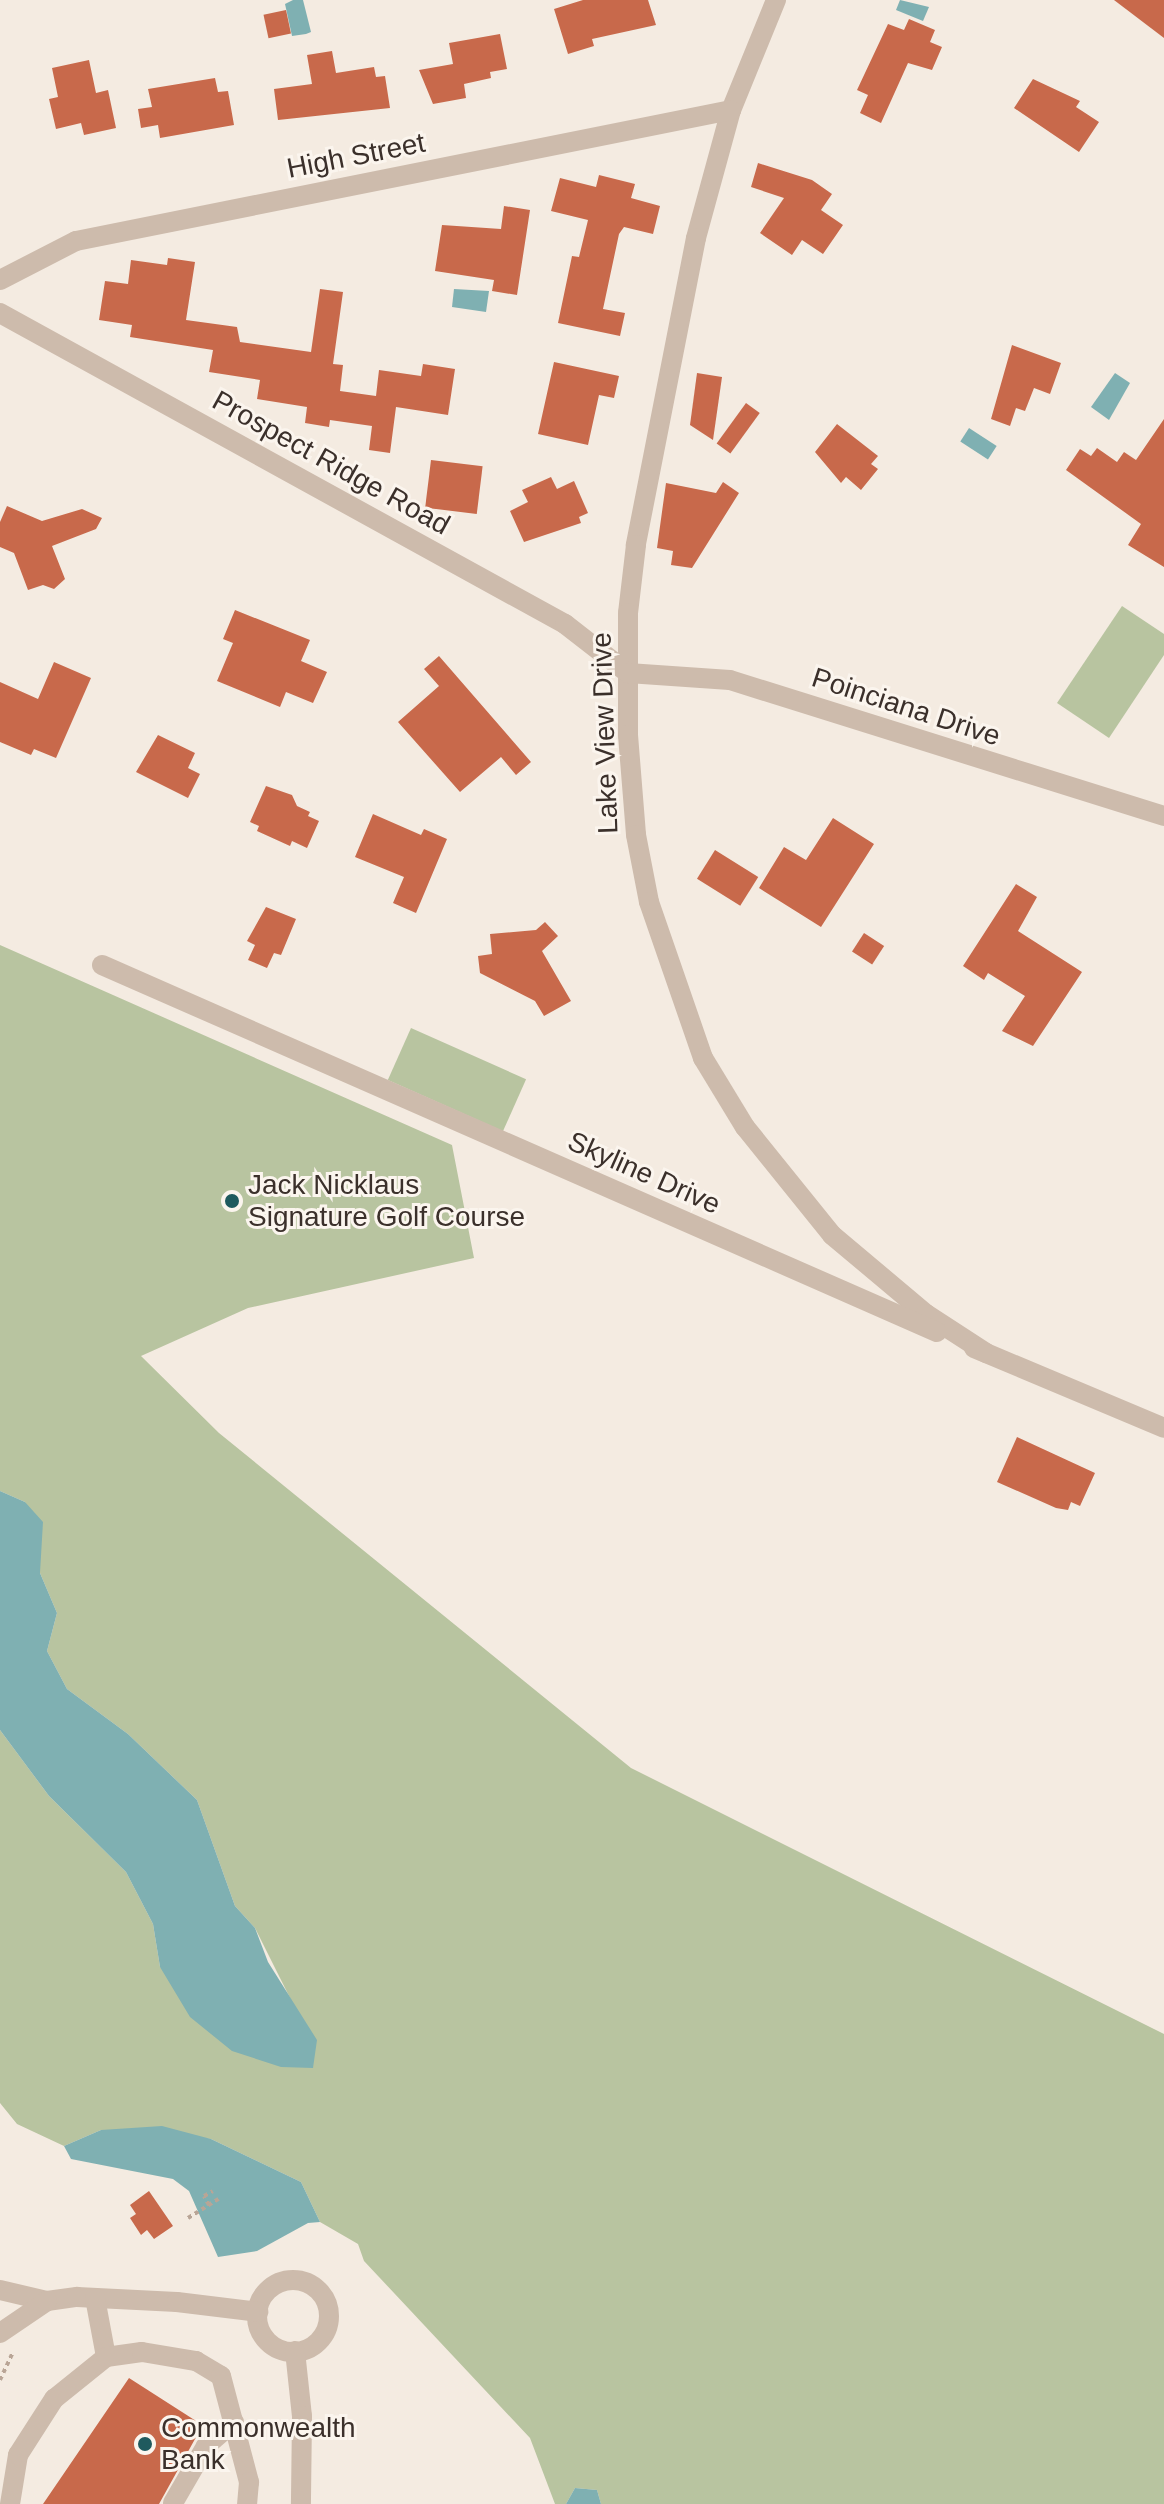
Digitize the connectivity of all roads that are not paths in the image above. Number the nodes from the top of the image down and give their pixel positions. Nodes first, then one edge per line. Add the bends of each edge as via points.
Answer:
1 (776, 0) edge
2 (731, 110) junction
3 (0, 280) edge
4 (0, 313) edge
5 (628, 673) junction
6 (1164, 816) edge
7 (102, 965) dead end
8 (986, 1353) junction
9 (1164, 1428) edge
10 (0, 2290) edge
11 (95, 2298) junction
12 (47, 2301) junction
13 (258, 2312) junction
14 (0, 2333) edge
15 (295, 2351) junction
16 (106, 2357) junction
17 (234, 2422) junction
18 (173, 2503) edge
19 (10, 2504) edge
20 (247, 2504) edge
21 (301, 2504) edge

1 - 2 street, Lake View Drive
2 - 3 street, High Street via 76,241
2 - 5 street, Lake View Drive via 696,238 636,545
4 - 5 street, Prospect Ridge Road via 565,624
5 - 6 street, Poinciana Drive via 730,680
5 - 8 street, Lake View Drive via 630,780 638,849 649,902 703,1058 754,1140 832,1235 904,1297
7 - 8 street, Skyline Drive
8 - 9 street, Skyline Drive
10 - 12 street
11 - 12 street
11 - 13 street
11 - 16 street
12 - 14 street
13 - 15 street via 267,2340
13 - 15 street via 266,2292 281,2282 300,2281 317,2289 329,2312 326,2332 310,2347
15 - 21 street via 302,2416
16 - 17 street via 142,2352 196,2361 221,2376
16 - 19 street via 54,2399 18,2455
17 - 18 street via 206,2446
17 - 20 street via 249,2482

